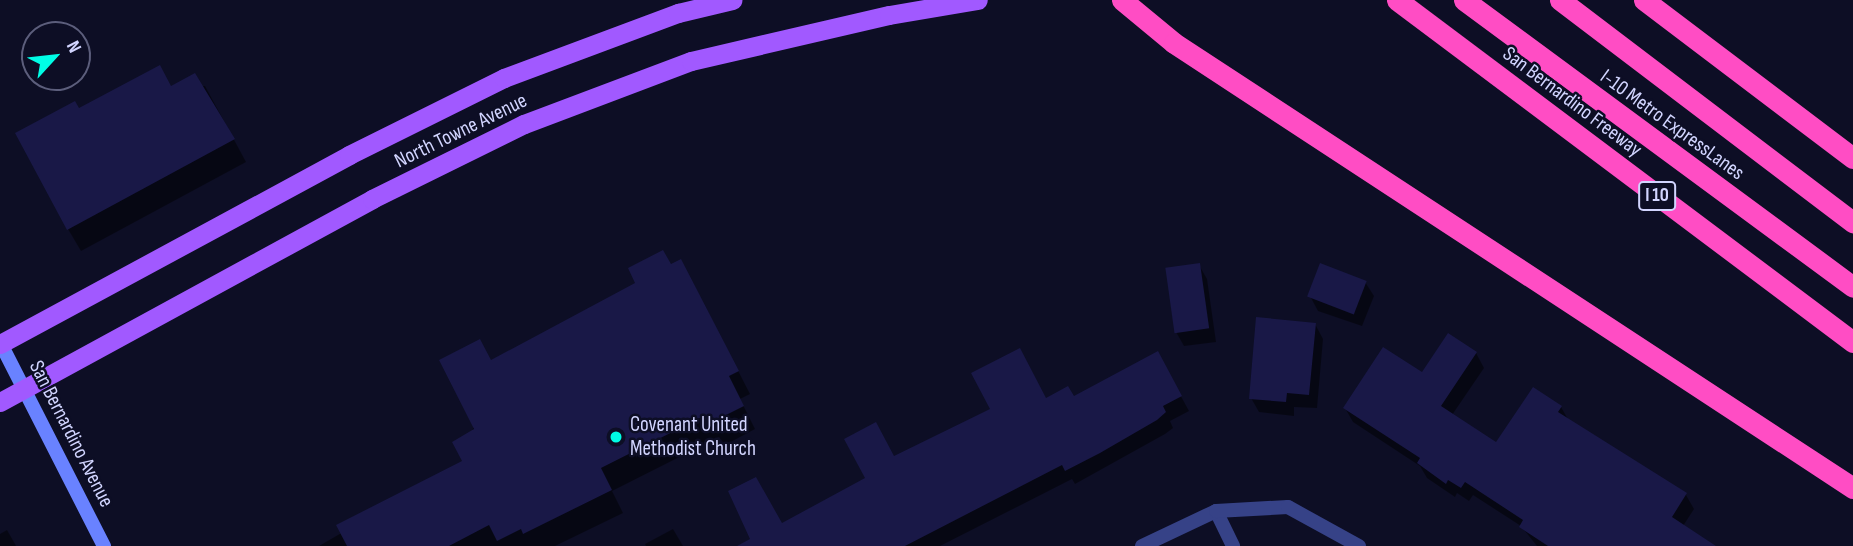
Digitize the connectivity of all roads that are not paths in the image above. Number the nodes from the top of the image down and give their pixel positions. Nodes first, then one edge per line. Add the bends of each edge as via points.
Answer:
1 (732, 0) edge
2 (978, 0) edge
3 (1122, 0) edge
4 (1397, 0) edge
5 (1464, 0) edge
6 (1644, 0) edge
7 (1566, 4) edge
8 (1853, 158) edge
9 (1853, 222) edge
10 (1853, 287) edge
11 (1853, 342) edge
12 (0, 343) edge
13 (23, 389) junction
14 (0, 402) edge
15 (1853, 488) edge
16 (1216, 511) junction
17 (104, 546) edge
18 (1142, 546) edge
19 (1233, 546) edge
20 (1359, 546) edge

1 - 12 main road, North Towne Avenue via 678,13 504,78 349,155
2 - 13 main road, North Towne Avenue via 888,15 691,61 524,124 372,199
3 - 15 highway via 1174,43
4 - 11 highway, San Bernardino Freeway / I 10
5 - 10 highway, I-10 Metro ExpressLanes
6 - 8 highway
7 - 9 highway, I-10 Metro ExpressLanes
12 - 13 main road, San Bernardino Avenue
13 - 14 main road, North Towne Avenue
13 - 17 main road, San Bernardino Avenue
16 - 18 street
16 - 19 street
16 - 20 street via 1288,508

